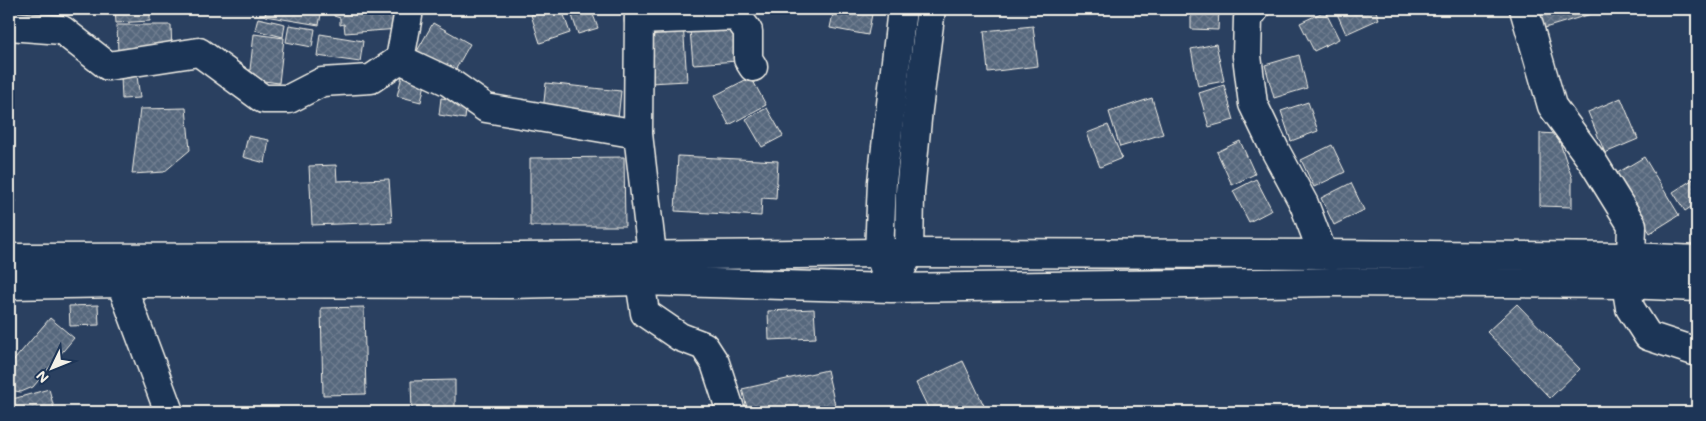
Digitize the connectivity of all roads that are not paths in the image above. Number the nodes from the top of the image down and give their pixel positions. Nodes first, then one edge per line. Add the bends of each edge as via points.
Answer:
1 (406, 9) edge
2 (902, 9) edge
3 (931, 9) edge
4 (1255, 9) edge
5 (1524, 9) edge
6 (639, 14) edge
7 (9, 26) edge
8 (400, 59) junction
9 (753, 67) dead end
10 (638, 134) junction
11 (880, 253) junction
12 (652, 254) junction
13 (909, 254) junction
14 (1323, 254) junction
15 (1631, 257) junction
16 (9, 258) edge
17 (1697, 260) edge
18 (640, 281) junction
19 (121, 283) junction
20 (1626, 284) junction
21 (9, 285) edge
22 (1697, 287) edge
23 (891, 288) junction
24 (1697, 352) edge
25 (169, 412) edge
26 (731, 412) edge

1 - 8 street via 408,16
2 - 11 street via 882,182
3 - 13 street via 911,183
4 - 14 street via 1248,18 1247,56 1253,104 1304,204
5 - 15 street via 1552,106 1593,162 1632,225
6 - 9 street via 737,16 748,31 748,59
6 - 10 street
7 - 8 street via 62,30 108,66 199,52 263,99 289,99 322,82 371,79
8 - 10 street via 450,82 486,108
10 - 12 street
11 - 12 street
11 - 13 street
11 - 23 street
12 - 16 street
13 - 14 street
13 - 23 street
14 - 15 street
15 - 17 street
15 - 20 street
18 - 19 street
18 - 23 street
18 - 26 street via 645,313 680,337 704,346 715,363
19 - 21 street
19 - 25 street
20 - 22 street
20 - 23 street via 1331,282
20 - 24 street via 1630,308 1648,336

